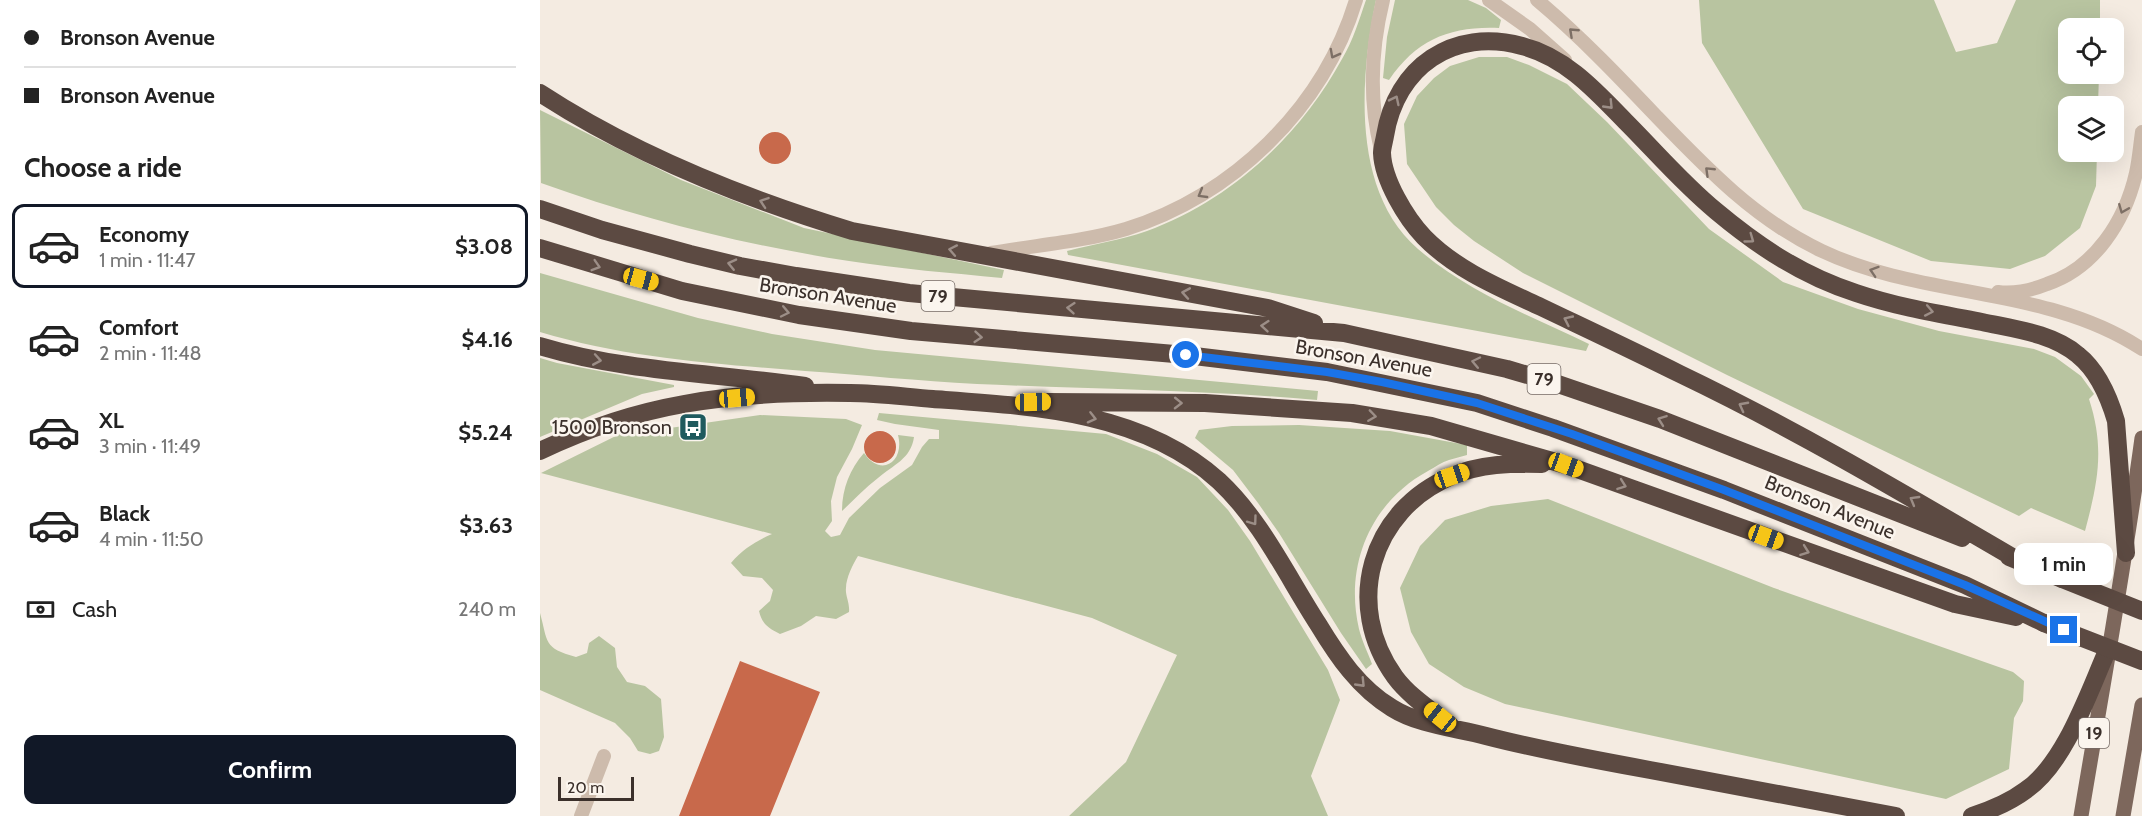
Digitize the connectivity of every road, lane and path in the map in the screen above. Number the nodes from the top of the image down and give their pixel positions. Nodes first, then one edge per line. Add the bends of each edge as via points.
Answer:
1 (1356, 0) edge
2 (1383, 0) edge
3 (1489, 0) edge
4 (1537, 0) edge
5 (1587, 82) junction
6 (540, 93) edge
7 (2142, 132) edge
8 (1382, 155) junction
9 (540, 209) edge
10 (540, 249) edge
11 (982, 255) junction
12 (1931, 285) junction
13 (1344, 333) junction
14 (540, 346) edge
15 (2142, 349) edge
16 (851, 393) junction
17 (993, 403) junction
18 (2142, 438) edge
19 (540, 451) edge
20 (1566, 465) junction
21 (2126, 553) junction
22 (2019, 561) junction
23 (2142, 610) edge
24 (2044, 622) junction
25 (2107, 651) junction
26 (2142, 661) edge
27 (2142, 705) edge
28 (1451, 726) junction
29 (604, 756) dead end
30 (581, 816) edge
31 (1896, 816) edge
32 (1972, 816) edge
33 (2081, 816) edge
34 (2123, 816) edge

1 -> 11 lane via 1339,45 1292,118 1254,157 1209,191 1155,219 1124,229
2 - 8 lane via 1374,63 1373,109
3 - 5 lane via 1530,29
12 -> 4 lane via 1879,273 1821,251 1748,205
8 -> 5 highway via 1396,97 1418,69 1448,48 1484,41 1524,46 1560,62
5 -> 21 highway via 1706,202 1750,239 1805,273 1886,303 2042,336 2066,345 2080,356 2101,383 2116,421
11 -> 6 highway via 852,231 734,192 630,143
7 -> 12 lane via 2136,174 2120,218 2100,247 2075,270 2038,288 2005,293
22 -> 8 highway via 1845,459 1464,269 1441,253 1406,215 1395,197
13 -> 9 highway, Bronson Avenue / 79 via 838,283 690,254
10 -> 24 highway, Bronson Avenue / 79 via 682,291 799,315 911,331 1186,355 1317,371 1477,403 1713,486 1965,585
13 -> 11 highway via 1268,308
12 - 15 lane via 2035,306 2106,330
22 -> 13 highway, Bronson Avenue / 79 via 1726,444 1555,383
14 -> 16 highway via 587,359 655,370 767,380
16 - 17 highway
16 - 19 highway via 760,395 685,403 607,423
17 -> 20 highway via 1205,403 1352,413 1431,426
17 -> 28 highway via 1113,423 1164,443 1203,468 1255,522 1340,658 1358,680 1374,696 1414,720
18 - 21 main road, 19
20 -> 24 highway via 1955,604
20 - 28 highway via 1497,465 1452,476 1430,487 1398,513 1377,548 1368,594 1374,637 1396,678
21 - 25 main road, 19
22 - 23 highway, Bronson Avenue / 79, bridge
24 - 26 highway, Bronson Avenue / 79, bridge
25 - 32 highway via 2057,758 2028,789
25 - 33 main road, 19
27 - 34 main road, 19
28 - 31 highway via 1537,749
29 - 30 lane

